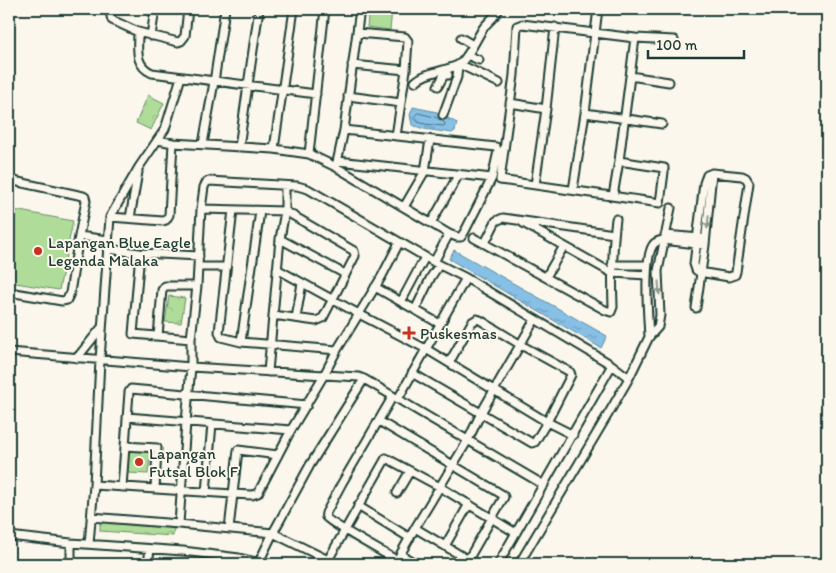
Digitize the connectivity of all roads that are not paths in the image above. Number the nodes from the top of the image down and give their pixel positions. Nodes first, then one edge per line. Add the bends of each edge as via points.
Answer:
1 (109, 9) edge
2 (155, 9) edge
3 (188, 9) edge
4 (225, 9) edge
5 (259, 9) edge
6 (294, 9) edge
7 (325, 9) edge
8 (360, 9) edge
9 (499, 9) edge
10 (598, 9) edge
11 (555, 27) junction
12 (138, 32) junction
13 (357, 33) junction
14 (595, 33) junction
15 (151, 36) junction
16 (462, 38) dead end
17 (635, 38) junction
18 (674, 40) dead end
19 (473, 45) junction
20 (467, 55) junction
21 (479, 60) dead end
22 (459, 64) junction
23 (352, 65) junction
24 (406, 70) junction
25 (448, 72) junction
26 (630, 76) junction
27 (180, 77) junction
28 (457, 77) junction
29 (214, 82) junction
30 (415, 82) dead end
31 (669, 82) dead end
32 (499, 83) dead end
33 (248, 86) junction
34 (438, 86) dead end
35 (283, 89) junction
36 (316, 94) junction
37 (348, 96) junction
38 (401, 103) junction
39 (510, 103) junction
40 (546, 109) junction
41 (585, 113) junction
42 (443, 114) dead end
43 (624, 119) junction
44 (662, 124) dead end
45 (344, 130) junction
46 (396, 136) junction
47 (158, 140) junction
48 (430, 140) junction
49 (173, 142) junction
50 (203, 144) junction
51 (240, 147) junction
52 (274, 149) junction
53 (309, 154) junction
54 (618, 161) junction
55 (337, 164) junction
56 (139, 167) junction
57 (426, 171) junction
58 (459, 174) junction
59 (492, 178) junction
60 (9, 180) edge
61 (535, 185) junction
62 (284, 186) junction
63 (573, 190) junction
64 (613, 196) junction
65 (404, 207) junction
66 (671, 208) dead end
67 (201, 209) junction
68 (232, 210) junction
69 (260, 211) junction
70 (285, 211) junction
71 (110, 217) junction
72 (130, 218) junction
73 (616, 220) dead end
74 (520, 221) junction
75 (431, 223) junction
76 (449, 234) junction
77 (614, 234) junction
78 (79, 236) junction
79 (664, 237) junction
80 (474, 238) dead end
81 (280, 239) junction
82 (108, 240) junction
83 (701, 241) junction
84 (399, 242) junction
85 (485, 243) junction
86 (564, 246) junction
87 (108, 249) junction
88 (140, 253) junction
89 (199, 256) junction
90 (425, 257) junction
91 (436, 263) junction
92 (612, 265) junction
93 (198, 267) junction
94 (226, 268) junction
95 (277, 268) junction
96 (647, 270) junction
97 (658, 271) junction
98 (612, 273) junction
99 (701, 273) junction
100 (345, 274) junction
101 (466, 278) junction
102 (546, 278) junction
103 (302, 283) junction
104 (197, 286) junction
105 (375, 287) junction
106 (9, 292) edge
107 (333, 299) junction
108 (401, 302) junction
109 (696, 308) dead end
110 (414, 310) junction
111 (359, 314) junction
112 (273, 315) junction
113 (296, 318) junction
114 (535, 320) junction
115 (440, 324) junction
116 (102, 326) junction
117 (158, 336) junction
118 (649, 337) junction
119 (191, 339) junction
120 (241, 342) junction
121 (271, 344) junction
122 (521, 345) junction
123 (426, 349) junction
124 (337, 350) junction
125 (9, 352) edge
126 (77, 358) junction
127 (100, 360) junction
128 (449, 362) junction
129 (612, 365) junction
130 (191, 366) junction
131 (268, 372) junction
132 (412, 373) junction
133 (324, 375) junction
134 (629, 378) junction
135 (364, 379) junction
136 (494, 391) junction
137 (188, 395) junction
138 (395, 397) junction
139 (307, 404) junction
140 (481, 413) junction
141 (127, 417) junction
142 (379, 420) junction
143 (186, 422) junction
144 (547, 422) junction
145 (212, 424) junction
146 (291, 430) junction
147 (572, 435) junction
148 (468, 440) junction
149 (125, 446) junction
150 (278, 455) junction
151 (453, 465) junction
152 (410, 471) junction
153 (94, 485) junction
154 (544, 485) junction
155 (122, 487) junction
156 (440, 487) junction
157 (155, 489) junction
158 (181, 491) junction
159 (206, 492) junction
160 (397, 493) dead end
161 (233, 494) junction
162 (469, 504) junction
163 (358, 506) junction
164 (91, 518) junction
165 (492, 518) junction
166 (179, 524) junction
167 (229, 528) junction
168 (415, 528) junction
169 (344, 530) junction
170 (273, 533) junction
171 (516, 533) junction
172 (9, 536) edge
173 (410, 538) junction
174 (71, 543) junction
175 (89, 544) junction
176 (445, 546) junction
177 (150, 549) junction
178 (328, 560) junction
179 (398, 560) edge
180 (238, 561) edge
181 (248, 562) edge
182 (262, 563) edge
183 (71, 564) edge
184 (148, 564) edge
185 (336, 564) edge
186 (417, 564) edge
187 (498, 564) edge
188 (520, 564) edge

1 - 12 street via 112,20
2 - 15 street
3 - 15 street via 181,41
4 - 29 street
5 - 33 street
6 - 35 street
7 - 36 street
8 - 13 street
9 - 19 street
10 - 14 street
11 - 14 street
11 - 39 street via 518,26
11 - 40 street
12 - 15 street
12 - 27 street via 138,58 144,69
13 - 23 street
13 - 24 street via 405,37 408,41
14 - 17 street
14 - 41 street
16 - 19 street
17 - 18 street
17 - 26 street
19 - 20 street
20 - 21 street
20 - 22 street
22 - 25 street
22 - 28 street
22 - 32 street
23 - 24 street
23 - 37 street
24 - 38 street
25 - 28 street
25 - 30 street via 422,77
25 - 34 street
26 - 31 street
26 - 43 street
27 - 29 street
27 - 47 street via 167,124
28 - 42 street
29 - 33 street
29 - 50 street
33 - 35 street
33 - 51 street
35 - 36 street
35 - 52 street
36 - 53 street
37 - 38 street
37 - 45 street
38 - 46 street
39 - 40 street
39 - 61 street via 500,179
40 - 61 street
41 - 43 street
41 - 63 street
43 - 44 street
43 - 54 street
45 - 46 street
45 - 55 street
46 - 48 street
47 - 49 street
47 - 56 street
48 - 57 street
48 - 59 street via 496,147
49 - 50 street
49 - 72 street via 167,219
50 - 51 street
51 - 52 street
52 - 53 street
53 - 55 street
54 - 64 street
54 - 64 street via 664,168 660,201
55 - 57 street
55 - 65 street
56 - 71 street
56 - 72 street
57 - 58 street
57 - 65 street
58 - 59 street
58 - 75 street
59 - 76 street via 461,237
60 - 78 street via 85,198
61 - 63 street
62 - 67 street via 209,181 204,187
62 - 70 street
62 - 84 street via 308,190
63 - 64 street
65 - 75 street
66 - 79 street
67 - 68 street
67 - 89 street
68 - 69 street
68 - 94 street
69 - 70 street
69 - 120 street
70 - 81 street
70 - 100 street via 354,251 355,256
71 - 72 street
71 - 82 street
73 - 77 street
74 - 77 street
74 - 85 street via 500,218
74 - 86 street
75 - 76 street
76 - 91 street
77 - 92 street
78 - 82 street
78 - 106 street via 67,300
79 - 83 street
79 - 96 street via 653,244
79 - 97 street
80 - 85 street
81 - 95 street
81 - 100 street
82 - 87 street
83 - 99 street via 694,264
83 - 99 street via 707,175 746,178 749,183 735,275
84 - 90 street
84 - 105 street
85 - 102 street
86 - 98 street
86 - 102 street
87 - 88 street
87 - 116 street
88 - 89 street
88 - 117 street via 133,334
89 - 93 street
90 - 91 street
90 - 108 street
91 - 101 street
91 - 110 street
92 - 96 street
92 - 98 street
93 - 94 street
93 - 104 street
94 - 120 street via 219,335
95 - 103 street
95 - 112 street
96 - 97 street
96 - 98 street
96 - 118 street
97 -> 118 street via 660,320
98 - 102 street via 613,307 609,312
99 - 109 street
100 - 107 street
101 - 114 street
101 - 115 street
103 - 107 street
103 - 113 street
104 - 117 street via 164,287
104 - 119 street
105 - 108 street
105 - 111 street
107 - 111 street
107 - 113 street via 320,320
108 - 110 street
110 - 115 street
111 - 123 street
111 - 124 street
112 - 113 street
112 - 121 street
114 - 122 street
114 - 129 street
115 - 123 street
116 - 126 street
116 - 127 street
117 - 119 street
118 - 134 street
119 - 130 street
120 - 121 street
121 - 124 street
121 - 131 street
122 - 128 street via 476,319
122 - 136 street
122 - 144 street via 570,372
123 - 128 street
123 - 132 street
124 - 133 street
125 - 126 street
126 - 127 street
127 - 130 street
127 - 153 street
128 - 136 street
129 - 134 street
129 - 147 street
130 - 131 street
130 - 137 street
131 - 133 street
132 - 138 street
132 - 140 street
133 - 135 street
133 - 139 street
134 - 188 street
135 - 138 street
135 - 170 street via 310,465
136 - 140 street
136 - 144 street
137 - 139 street
137 - 141 street via 131,389
137 - 143 street
138 - 142 street
138 - 148 street
139 - 146 street
140 - 144 street via 532,443
140 - 148 street
141 - 143 street
141 - 149 street
142 - 151 street
142 - 169 street via 326,513 328,519
143 - 145 street
143 - 158 street
144 - 147 street
145 - 146 street
145 - 159 street
146 - 150 street
147 - 154 street
148 - 151 street
148 - 154 street
149 - 155 street
149 - 157 street via 157,449
150 - 161 street via 258,493
150 - 161 street via 238,450
151 - 156 street
151 - 165 street via 503,495
152 - 156 street
152 - 160 street
152 - 163 street via 386,458
153 - 155 street
153 - 164 street
154 - 171 street
155 - 157 street
156 - 162 street
156 - 168 street
157 - 158 street
158 - 159 street
158 - 166 street
159 - 161 street
161 - 167 street
162 - 165 street
162 - 176 street
163 - 169 street
163 - 173 street
164 - 166 street
164 - 175 street
165 - 171 street
165 - 176 street via 468,558
166 - 167 street
167 - 170 street
168 - 173 street
168 - 176 street
169 - 178 street
169 - 179 street
170 - 178 street
170 - 182 street
171 - 187 street
172 - 174 street
173 - 179 street
174 - 175 street
174 - 183 street
175 - 177 street
177 - 180 street
177 - 184 street
178 - 185 street
179 - 186 street
180 - 181 street
181 - 182 street

